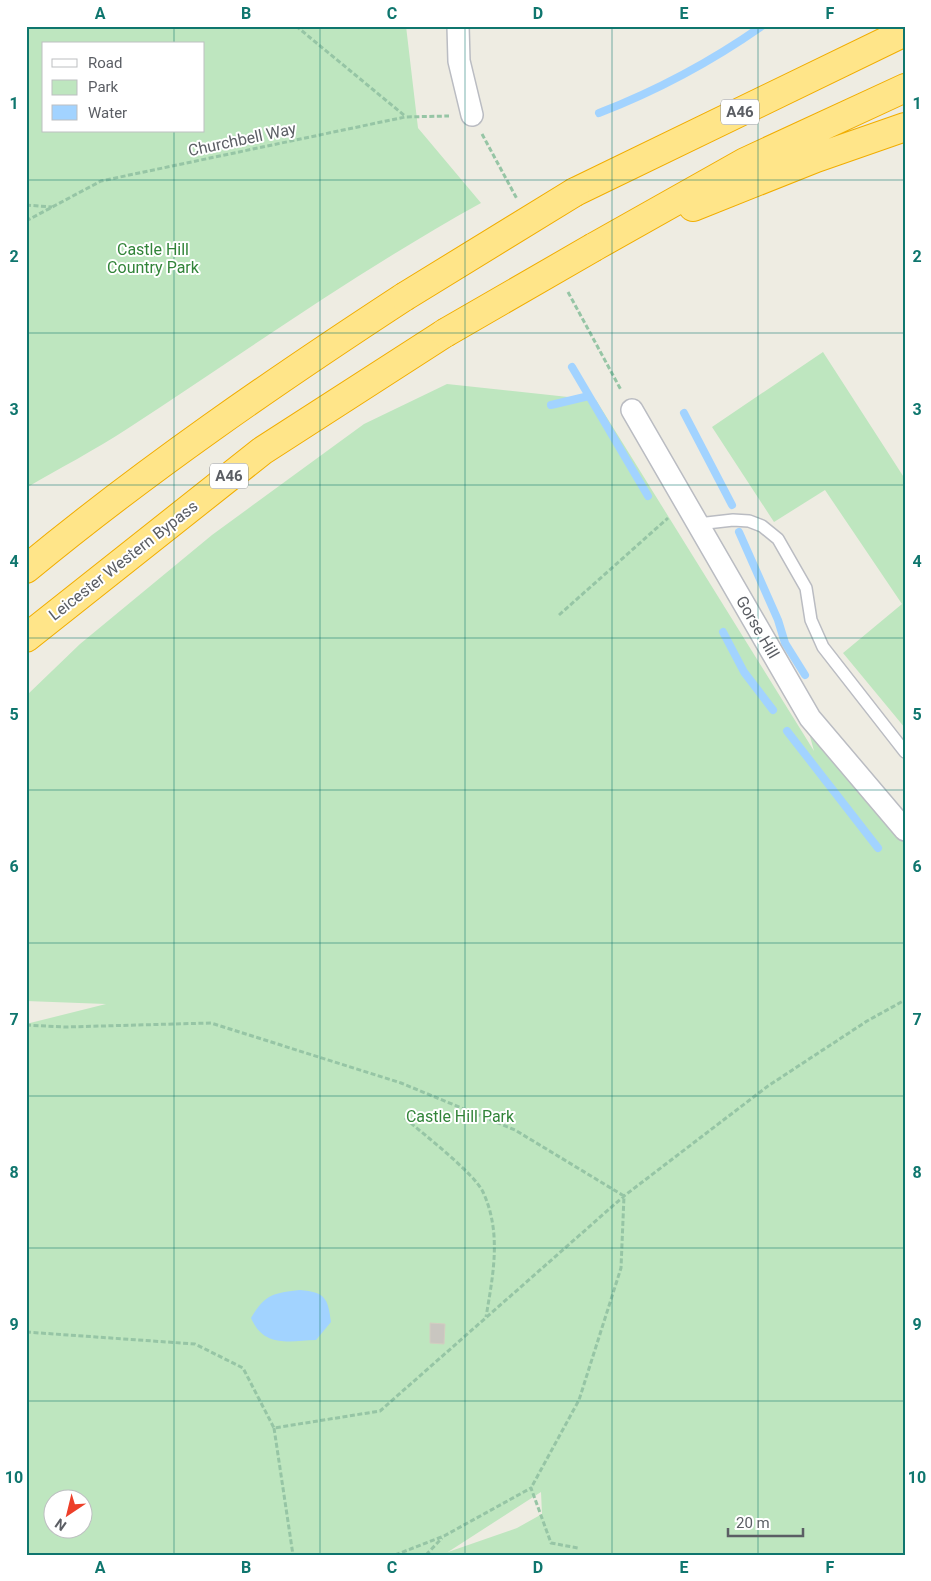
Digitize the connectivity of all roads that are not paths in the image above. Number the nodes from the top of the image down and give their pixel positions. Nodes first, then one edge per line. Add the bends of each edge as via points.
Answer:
1 (458, 26) edge
2 (905, 32) edge
3 (905, 88) edge
4 (472, 116) road end
5 (905, 127) edge
6 (594, 247) junction
7 (632, 410) dead end
8 (698, 524) junction
9 (26, 569) edge
10 (26, 638) edge
11 (905, 752) edge
12 (905, 830) edge

1 - 4 street via 458,61
2 - 9 highway, A46, bridge via 575,192 404,297 273,383
3 - 6 highway, A46 via 745,162
5 - 6 highway, A46 via 816,158
6 - 10 highway, Leicester Western Bypass / A46, bridge via 445,333 262,451
7 - 8 street, Gorse Hill
8 - 11 lane via 749,521 762,526 778,539 806,588 811,620 823,647
8 - 12 street, Gorse Hill via 810,718

